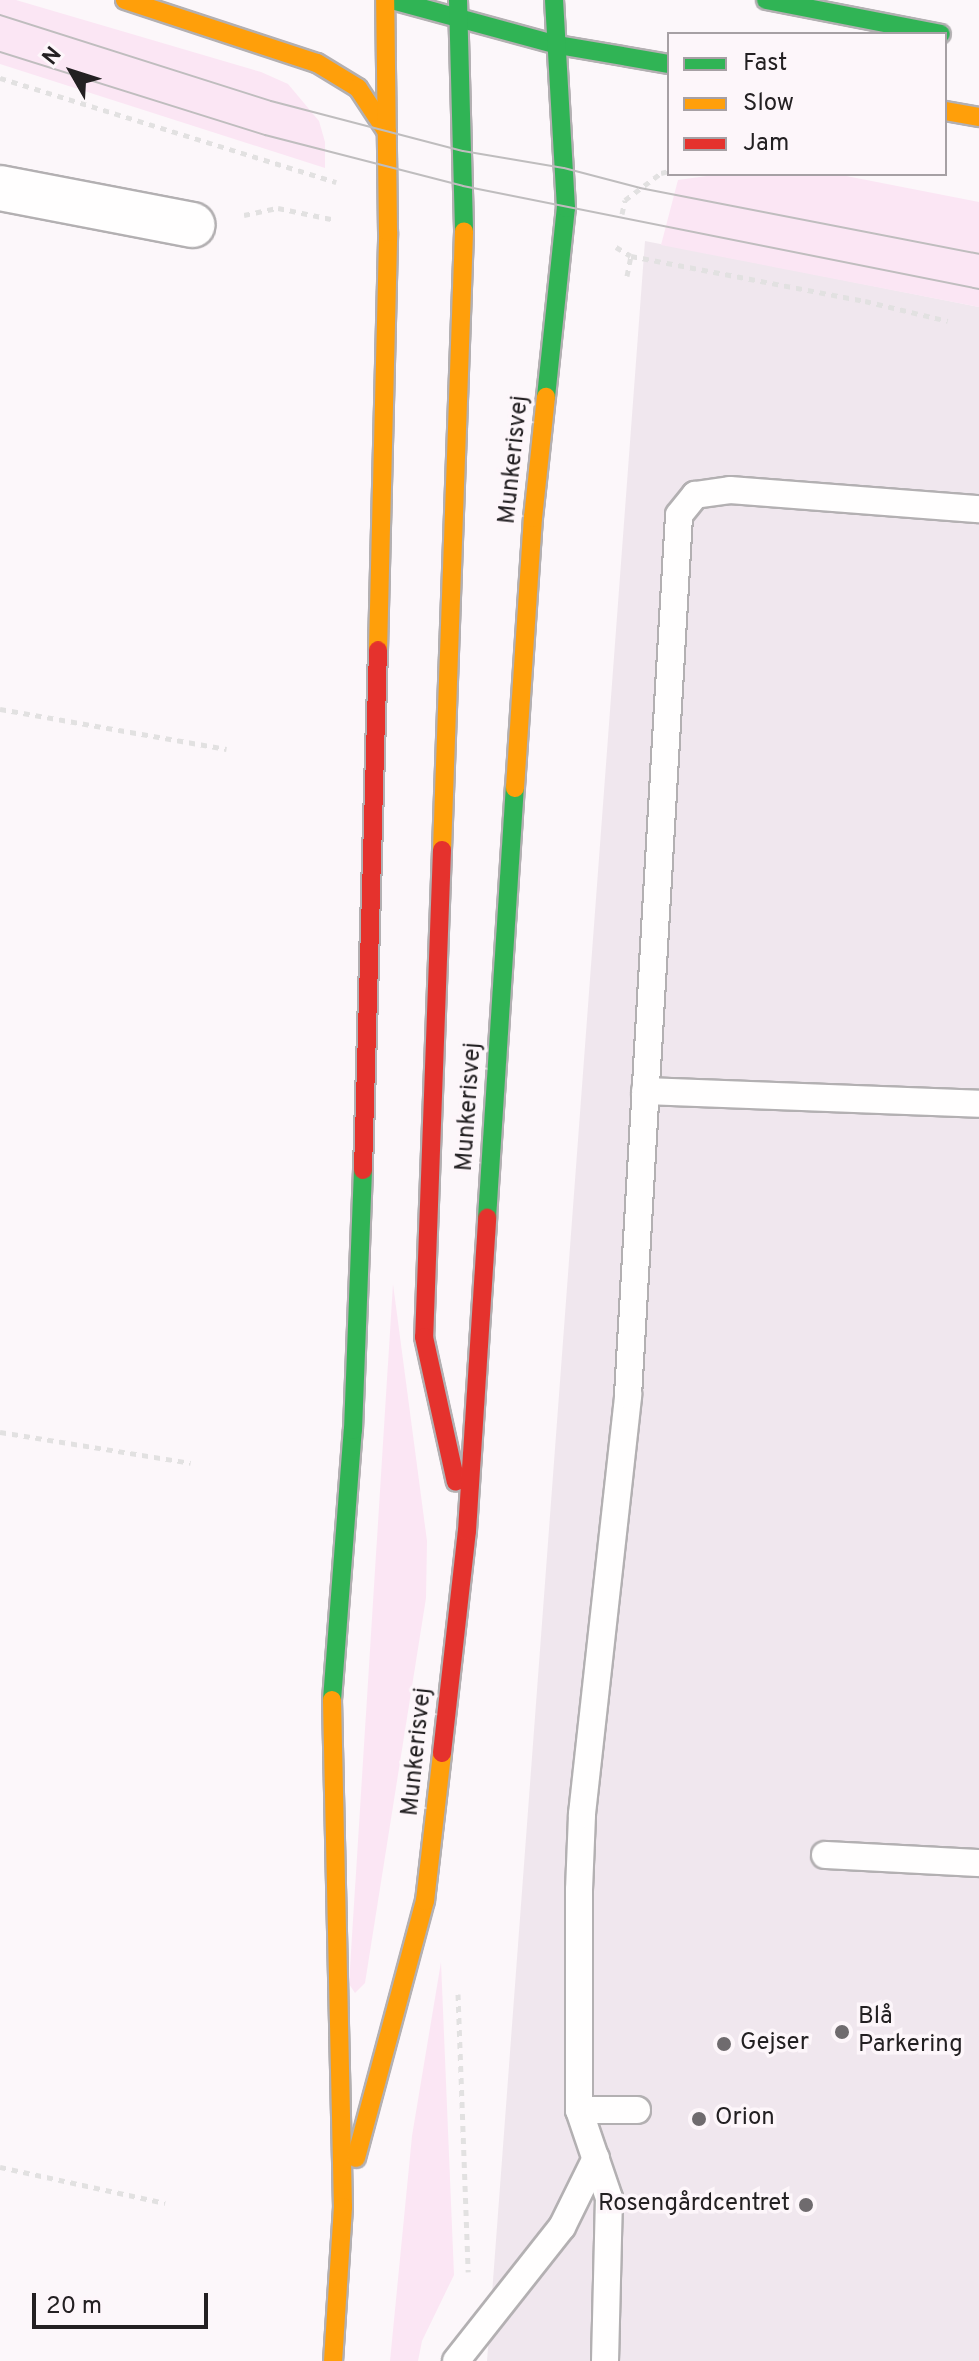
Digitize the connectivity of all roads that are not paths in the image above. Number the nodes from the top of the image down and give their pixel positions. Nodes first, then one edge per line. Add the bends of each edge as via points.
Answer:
1 (125, 0) edge
2 (385, 0) edge
3 (392, 0) edge
4 (554, 0) edge
5 (766, 0) edge
6 (460, 8) edge
7 (540, 22) dead end
8 (931, 32) edge
9 (558, 45) junction
10 (667, 64) edge
11 (947, 111) edge
12 (979, 117) edge
13 (387, 132) junction
14 (0, 188) edge
15 (192, 225) road end
16 (979, 509) edge
17 (645, 1091) junction
18 (979, 1104) edge
19 (467, 1531) junction
20 (825, 1855) dead end
21 (979, 1863) edge
22 (579, 2110) junction
23 (637, 2110) dead end
24 (596, 2158) junction
25 (343, 2207) junction
26 (462, 2354) edge
27 (333, 2361) edge
28 (605, 2361) edge

1 - 13 main road via 317,63 358,88
2 - 13 main road, Munkerisvej
3 - 6 main road
4 - 9 main road, Munkerisvej
5 - 8 main road
6 - 9 main road
6 - 19 main road via 464,248 424,1337
7 - 9 main road
9 - 10 main road
9 - 19 main road, Munkerisvej via 566,208 533,518
11 - 12 main road
13 - 25 main road, Munkerisvej via 363,1190 353,1430 331,1711
14 - 15 street
16 - 17 lane via 730,490 705,491 687,502 679,515
17 - 18 lane
17 - 22 lane via 628,1395 582,1814
19 - 25 main road, Munkerisvej via 425,1901
20 - 21 lane
22 - 23 lane
22 - 24 lane
24 - 26 lane via 562,2227
24 - 28 lane via 609,2198
25 - 27 main road, Munkerisvej

